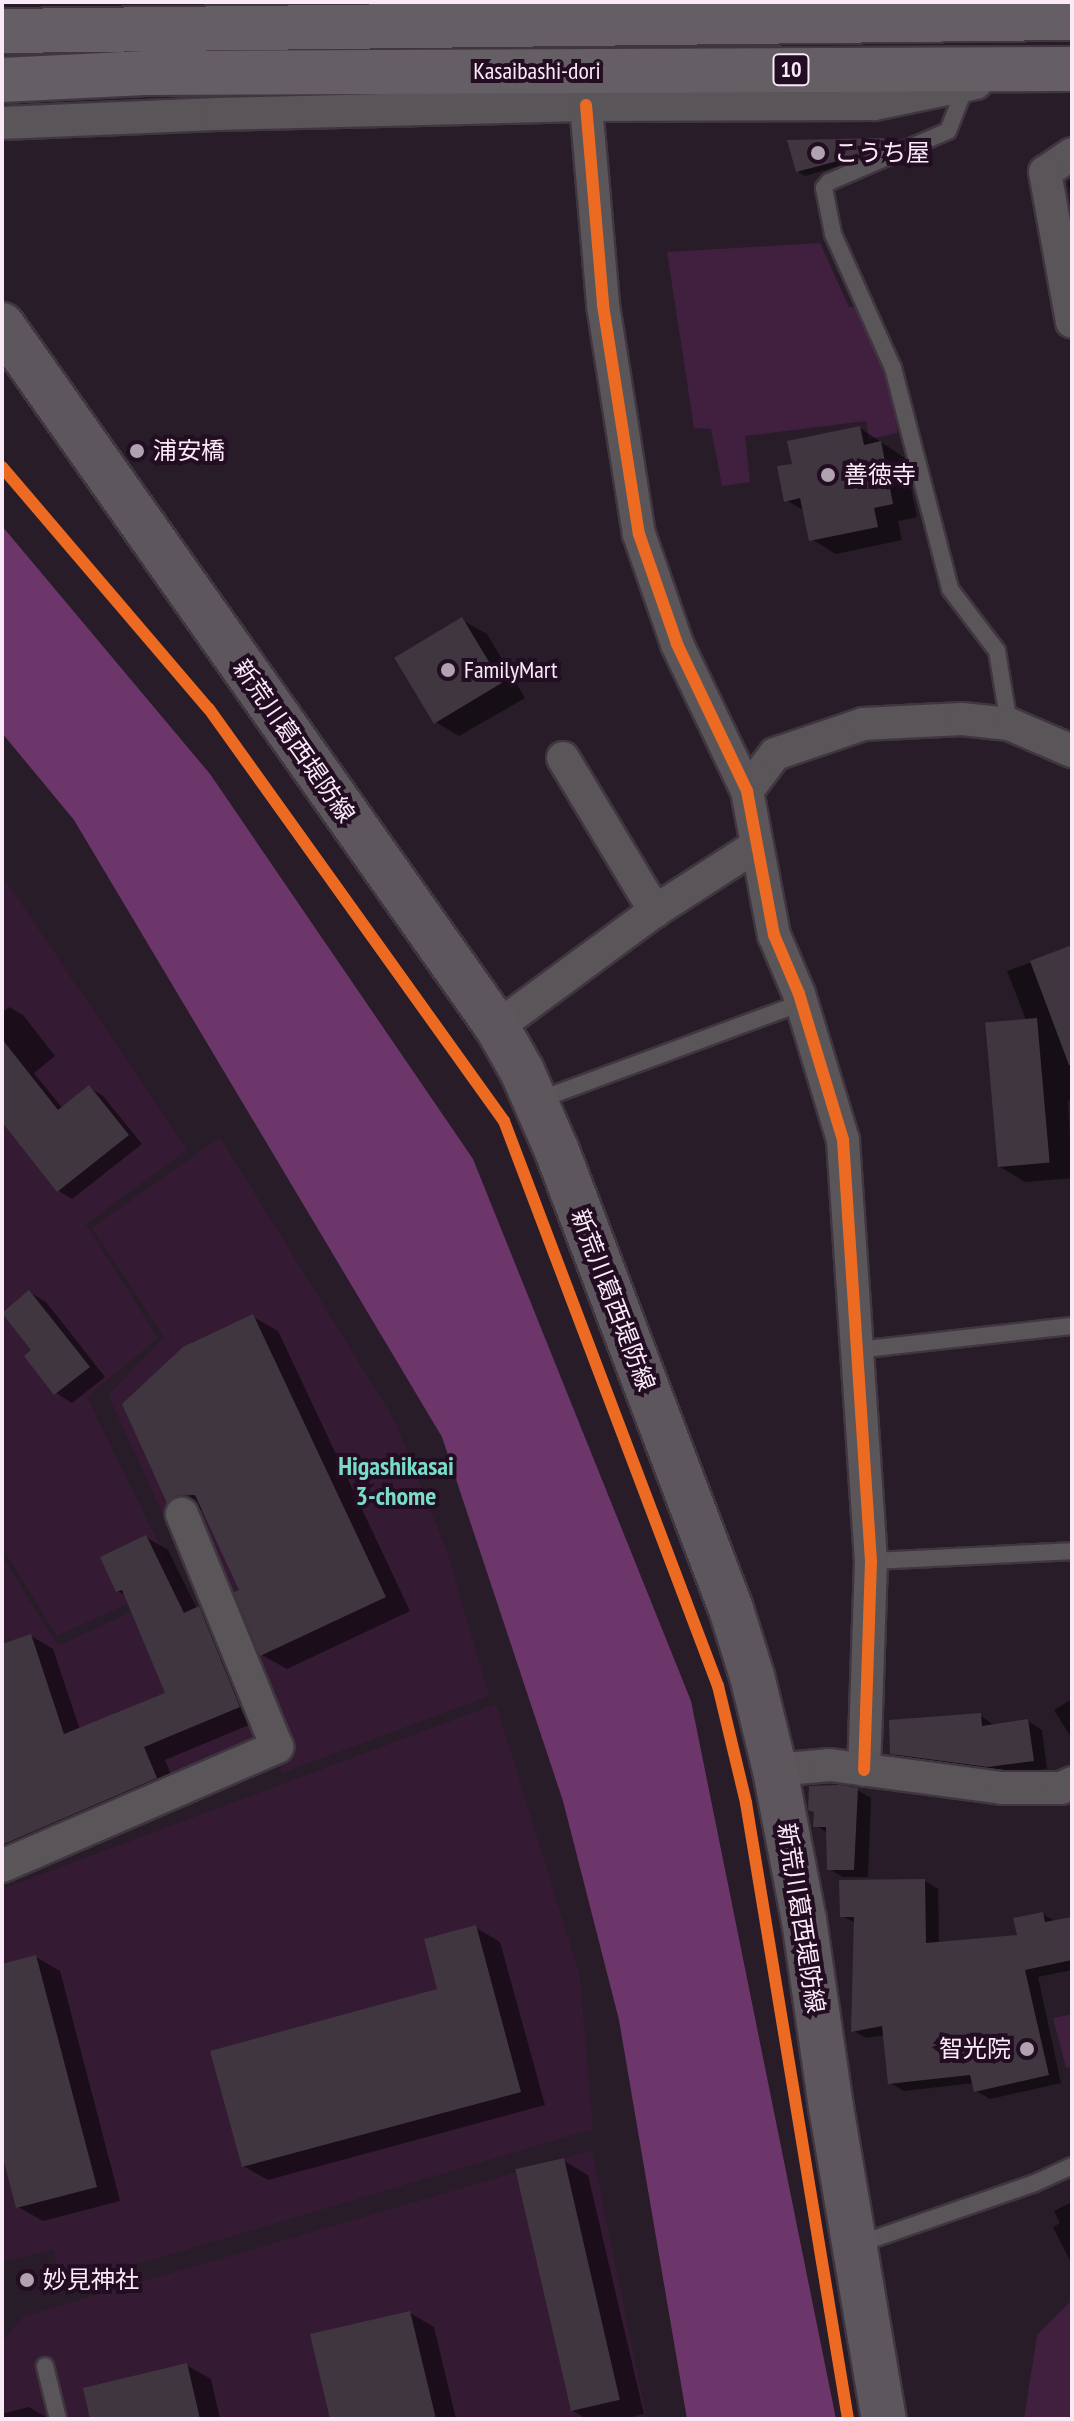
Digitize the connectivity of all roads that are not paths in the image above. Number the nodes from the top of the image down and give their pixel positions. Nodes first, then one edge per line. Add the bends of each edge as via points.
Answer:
1 (676, 2) edge
2 (918, 11) edge
3 (1072, 18) edge
4 (721, 23) junction
5 (2, 31) edge
6 (1057, 70) edge
7 (2, 80) edge
8 (966, 85) junction
9 (586, 105) junction
10 (2, 123) edge
11 (1072, 154) edge
12 (1072, 322) edge
13 (2, 325) edge
14 (1009, 724) junction
15 (1072, 751) edge
16 (563, 758) dead end
17 (747, 791) junction
18 (756, 846) junction
19 (655, 911) junction
20 (799, 994) junction
21 (497, 1027) junction
22 (535, 1101) junction
23 (1072, 1326) edge
24 (857, 1350) junction
25 (182, 1514) dead end
26 (1072, 1551) edge
27 (871, 1561) junction
28 (775, 1770) junction
29 (864, 1770) junction
30 (1072, 1783) edge
31 (2, 1866) edge
32 (1072, 2166) edge
33 (854, 2246) junction
34 (45, 2366) dead end
35 (58, 2419) edge
36 (884, 2419) edge

1 - 4 street
2 - 3 main road, Kasaibashi-dori / 10
2 - 4 main road, Kasaibashi-dori / 10
4 - 5 main road, Kasaibashi-dori / 10
6 - 7 main road, Kasaibashi-dori / 10 via 144,73
6 - 8 street
8 - 9 street via 874,104
8 - 14 lane via 948,131 824,188 833,234 893,368 950,589 997,651
9 - 10 street
9 - 17 street via 603,305 639,534 677,644
11 - 12 street via 1045,172
13 - 21 main road, 新荒川葛西堤防線
14 - 15 street
14 - 17 street via 962,719 863,724 775,754
16 - 19 street
17 - 18 street
18 - 19 street
18 - 20 street via 774,935
19 - 21 street
20 - 22 lane via 790,1007
20 - 24 street via 843,1140
21 - 22 main road, 新荒川葛西堤防線
22 - 28 main road, 新荒川葛西堤防線 via 731,1609
23 - 24 lane
24 - 27 street
25 - 31 street via 277,1747
26 - 27 lane
27 - 29 street
28 - 29 street via 830,1765
28 - 33 main road, 新荒川葛西堤防線 via 804,1920
29 - 30 street via 995,1788 1061,1788
32 - 33 lane
33 - 36 main road, 新荒川葛西堤防線
34 - 35 lane

